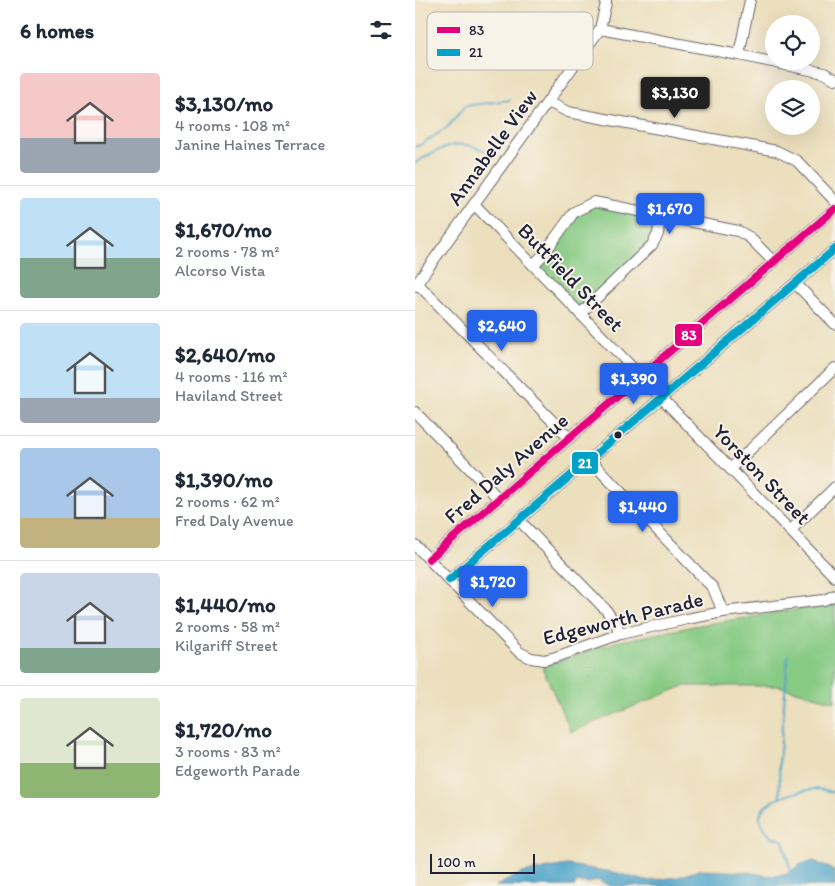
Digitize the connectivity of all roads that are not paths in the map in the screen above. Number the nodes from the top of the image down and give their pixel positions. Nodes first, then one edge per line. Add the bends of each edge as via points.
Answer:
1 (606, 0) edge
2 (750, 0) edge
3 (600, 29) junction
4 (593, 39) edge
5 (739, 55) junction
6 (571, 70) edge
7 (835, 79) edge
8 (548, 102) junction
9 (835, 201) edge
10 (474, 204) junction
11 (835, 209) edge
12 (660, 215) junction
13 (835, 249) edge
14 (774, 262) junction
15 (533, 265) junction
16 (795, 283) junction
17 (416, 285) edge
18 (580, 314) junction
19 (835, 324) edge
20 (835, 368) edge
21 (641, 377) junction
22 (661, 398) junction
23 (415, 412) edge
24 (569, 438) junction
25 (590, 460) junction
26 (730, 469) junction
27 (835, 487) edge
28 (499, 499) junction
29 (519, 520) junction
30 (790, 531) junction
31 (415, 545) edge
32 (429, 559) junction
33 (835, 577) edge
34 (449, 580) junction
35 (835, 595) edge
36 (723, 612) junction
37 (620, 634) junction

1 - 3 street, Annabelle View
2 - 5 street
3 - 4 street, Annabelle View
3 - 5 street
5 - 7 street via 824,73
6 - 8 street, Annabelle View
8 - 9 street via 568,112 777,151 797,161
8 - 10 street, Annabelle View
10 - 15 street, Buttfield Street
10 - 17 street, Annabelle View
11 - 14 street, Fred Daly Avenue
12 - 14 street via 738,231 749,237
12 - 15 street via 594,202 574,212
12 - 18 street via 658,234 652,245
13 - 16 street
14 - 21 street, Fred Daly Avenue
15 - 18 street, Buttfield Street
16 - 19 street
16 - 22 street
17 - 24 street
18 - 21 street, Buttfield Street
20 - 26 street
21 - 22 street, Buttfield Street
21 - 24 street, Fred Daly Avenue
22 - 25 street
22 - 26 street, Yorston Street
23 - 28 street
24 - 28 street, Fred Daly Avenue
25 - 29 street
25 - 36 street via 713,588
26 - 30 street, Yorston Street
27 - 30 street
28 - 32 street, Fred Daly Avenue
29 - 34 street
29 - 37 street via 606,610
30 - 33 street, Yorston Street
31 - 32 street
32 - 34 street
34 - 37 street, Edgeworth Parade via 519,652 531,658 544,660 556,657
35 - 36 street, Edgeworth Parade via 824,600
36 - 37 street, Edgeworth Parade

